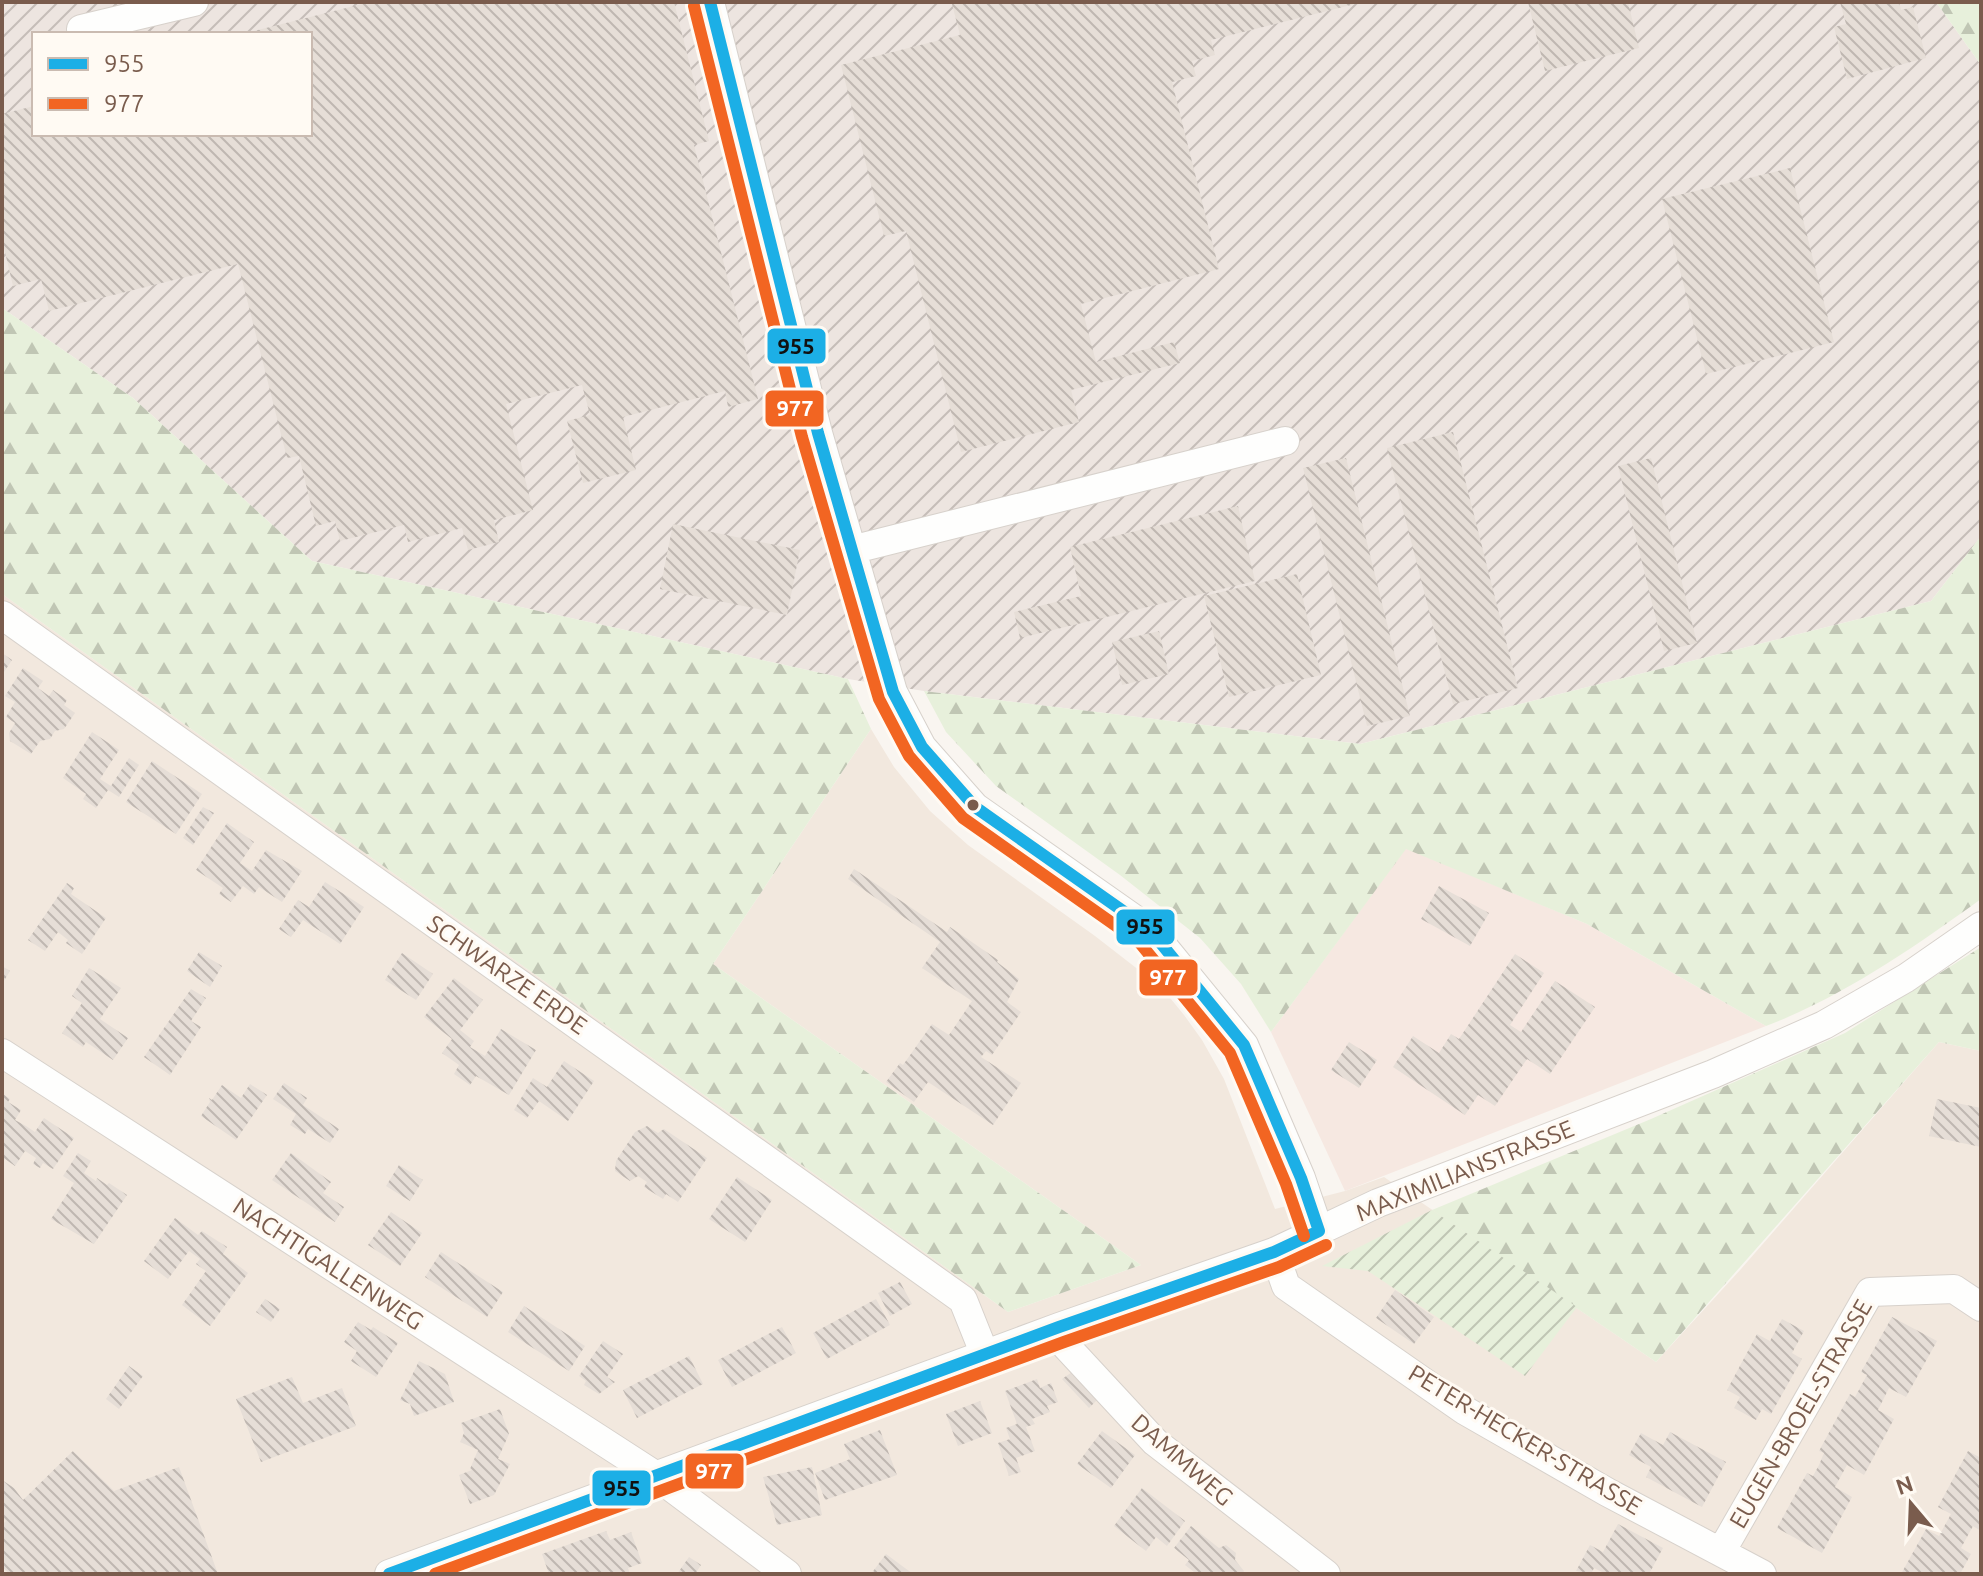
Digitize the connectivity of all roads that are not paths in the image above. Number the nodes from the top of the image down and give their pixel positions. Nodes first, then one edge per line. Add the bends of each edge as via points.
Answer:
1 (194, 2) edge
2 (710, 2) edge
3 (81, 29) dead end
4 (1285, 441) dead end
5 (851, 550) junction
6 (2, 615) edge
7 (1981, 926) edge
8 (2, 1053) edge
9 (1319, 1231) junction
10 (1274, 1252) junction
11 (1981, 1307) edge
12 (1059, 1327) junction
13 (985, 1355) junction
14 (655, 1475) junction
15 (1721, 1552) junction
16 (389, 1574) edge
17 (787, 1574) edge
18 (1326, 1574) edge
19 (1762, 1574) edge

1 - 3 street
2 - 5 street
4 - 5 street
5 - 9 street via 893,692 922,747 975,807 1150,930 1244,1045
6 - 13 street, SCHWARZE ERDE via 963,1300
7 - 9 street, MAXIMILIANSTRASSE via 1824,1025
8 - 14 street, NACHTIGALLENWEG
9 - 10 street, MAXIMILIANSTRASSE
10 - 12 street, MAXIMILIANSTRASSE
10 - 15 street, PETER-HECKER-STRASSE via 1286,1286 1464,1410
11 - 15 street, EUGEN-BROEL-STRASSE via 1954,1289 1870,1292
12 - 13 street, MAXIMILIANSTRASSE
12 - 18 street, DAMMWEG via 1066,1346 1155,1442
13 - 14 street, MAXIMILIANSTRASSE
14 - 16 street, MAXIMILIANSTRASSE
14 - 17 street, NACHTIGALLENWEG
15 - 19 street, PETER-HECKER-STRASSE

